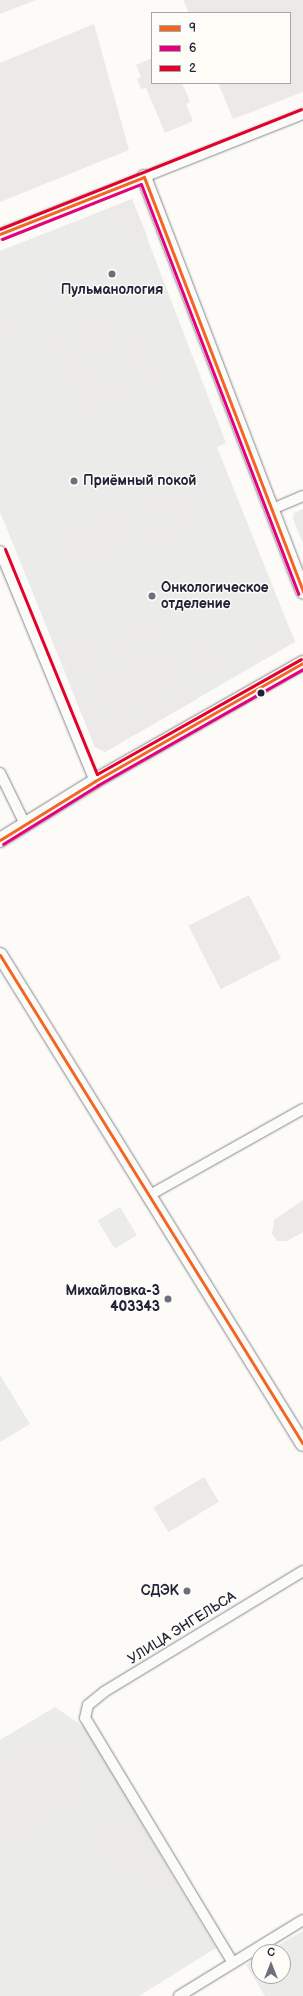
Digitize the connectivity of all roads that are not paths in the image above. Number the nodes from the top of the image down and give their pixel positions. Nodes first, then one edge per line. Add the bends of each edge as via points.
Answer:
1 (303, 114) edge
2 (144, 177) junction
3 (0, 234) edge
4 (303, 496) edge
5 (270, 510) junction
6 (0, 551) edge
7 (303, 592) edge
8 (303, 663) edge
9 (0, 773) edge
10 (96, 781) junction
11 (25, 824) junction
12 (0, 840) edge
13 (0, 954) edge
14 (303, 1109) edge
15 (148, 1196) junction
16 (303, 1444) edge
17 (303, 1571) edge
18 (303, 1920) edge
19 (233, 1963) junction
20 (179, 1996) edge

1 - 2 street
2 - 3 street
2 - 5 street
4 - 5 street
5 - 7 street
6 - 10 street
8 - 10 street
9 - 11 street
10 - 11 street
11 - 12 street
13 - 15 street
14 - 15 street
15 - 16 street
17 - 19 street, УЛИЦА ЭНГЕЛЬСА via 104,1692 88,1705 85,1718
18 - 19 street
19 - 20 street

